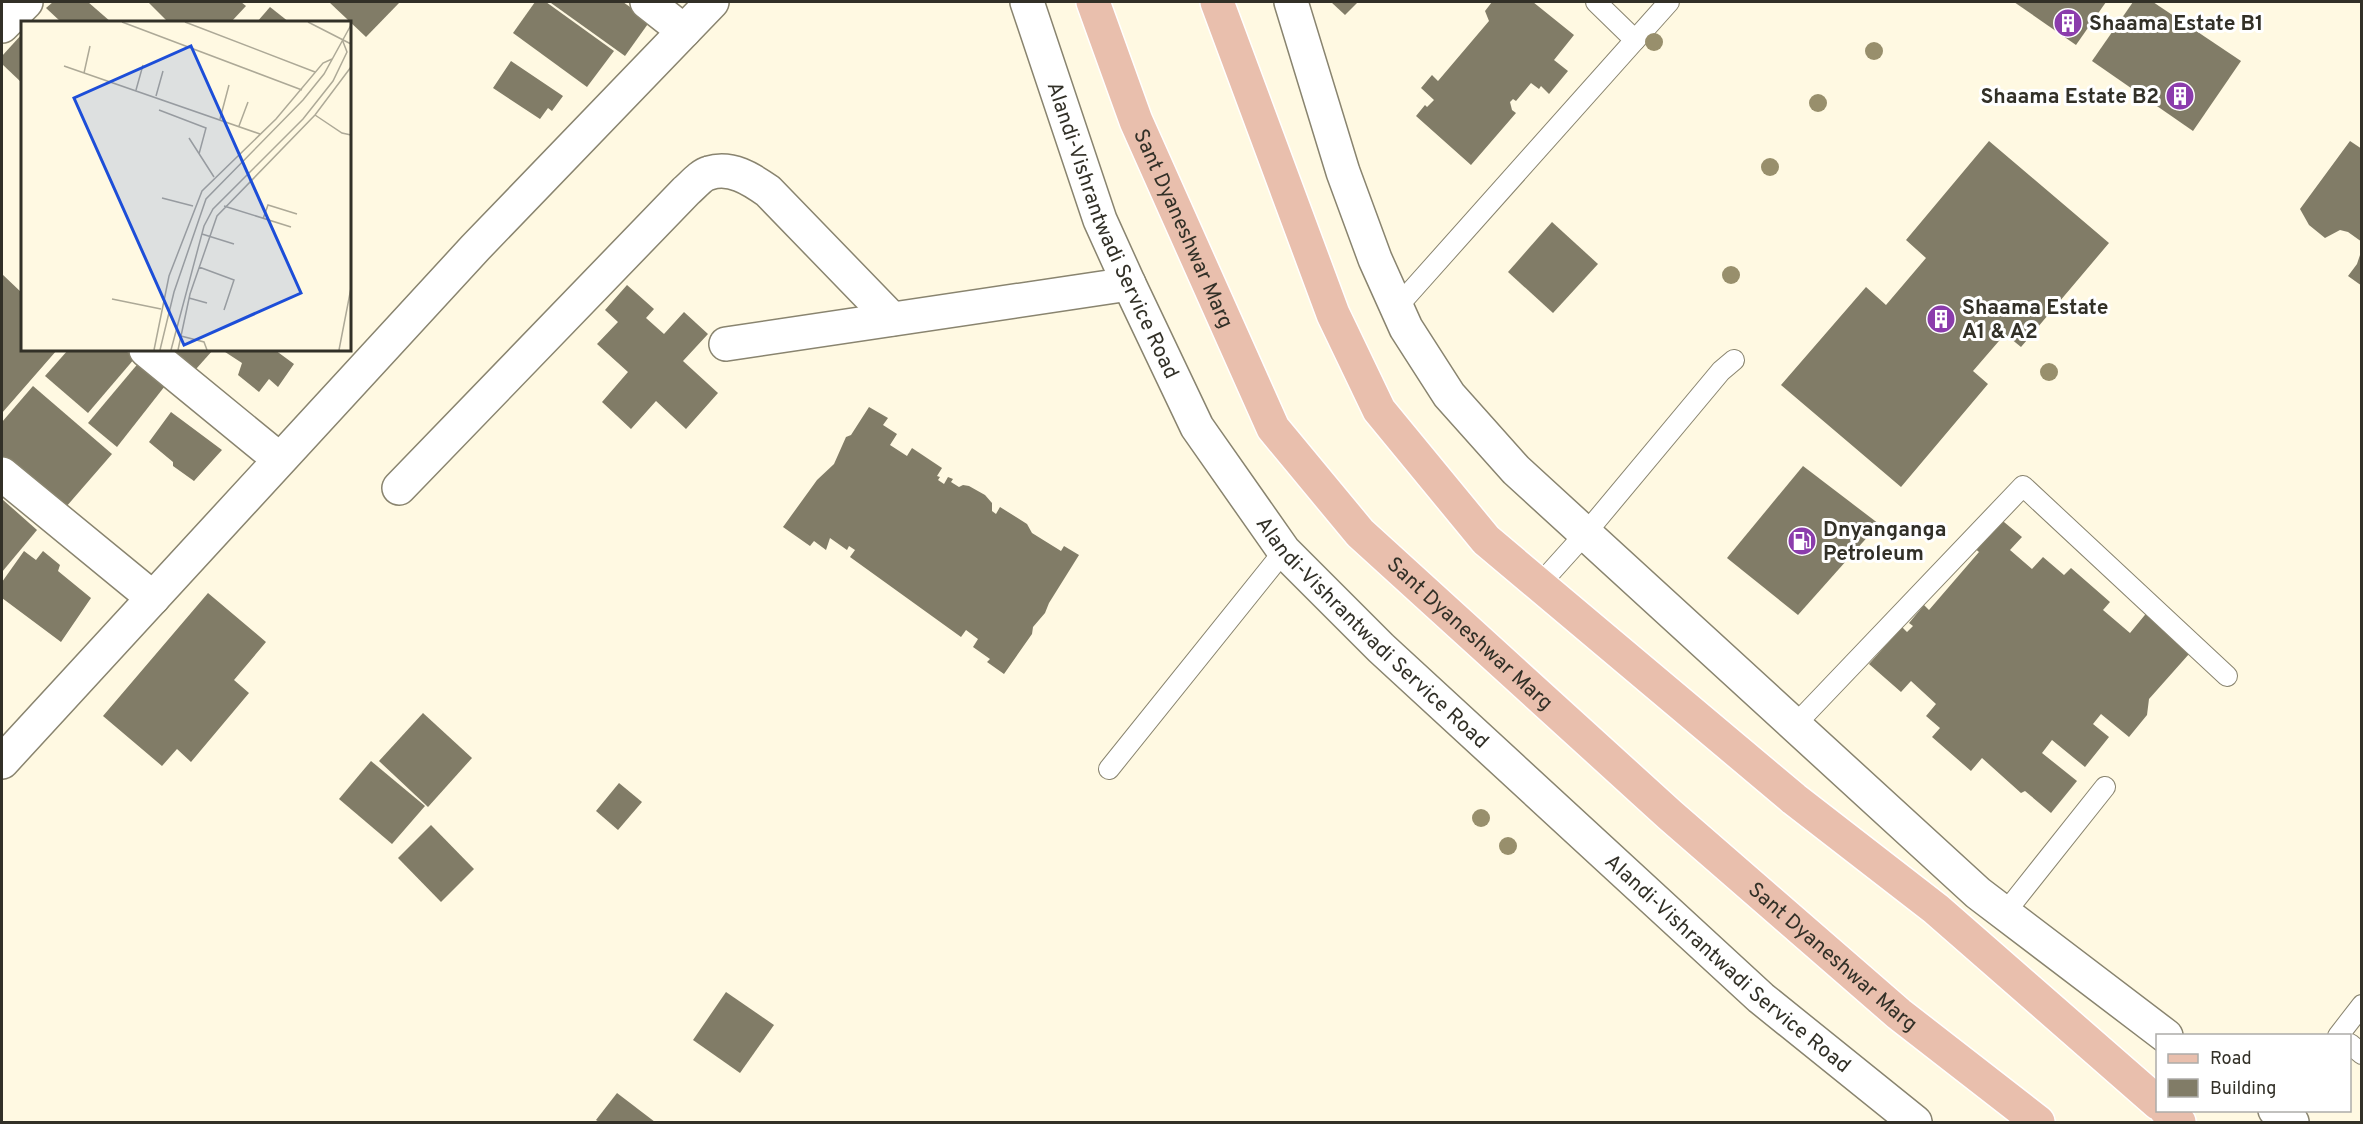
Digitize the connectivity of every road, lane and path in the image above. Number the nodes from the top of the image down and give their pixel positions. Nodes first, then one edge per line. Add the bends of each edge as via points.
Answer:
1 (26, 2) edge
2 (647, 2) edge
3 (712, 2) edge
4 (1027, 2) edge
5 (1093, 2) edge
6 (1216, 2) edge
7 (1291, 2) edge
8 (1596, 2) edge
9 (1669, 2) edge
10 (2, 26) edge
11 (684, 31) junction
12 (1635, 40) junction
13 (1129, 284) junction
14 (1397, 307) junction
15 (892, 319) junction
16 (726, 344) dead end
17 (147, 351) edge
18 (1734, 360) dead end
19 (279, 459) junction
20 (2, 474) edge
21 (399, 488) dead end
22 (1585, 534) junction
23 (1284, 551) junction
24 (1540, 584) junction
25 (153, 598) junction
26 (2227, 676) dead end
27 (1795, 724) junction
28 (2, 762) edge
29 (1109, 769) dead end
30 (2105, 787) dead end
31 (2004, 914) junction
32 (2361, 1005) edge
33 (2165, 1034) edge
34 (2339, 1034) edge
35 (2156, 1102) edge
36 (1916, 1122) edge
37 (2038, 1122) edge

1 - 10 street
2 - 11 street
3 - 11 street
4 - 13 street, Alandi-Vishrantwadi Service Road via 1100,220
5 - 37 main road, Sant Dyaneshwar Marg via 1136,121 1273,428 1353,524 1670,815 1899,1014
6 - 24 main road via 1333,314 1379,410 1486,540
7 - 14 street via 1343,172
8 - 12 lane
9 - 12 lane
11 - 19 street
12 - 14 lane
13 - 15 street
13 - 23 street, Alandi-Vishrantwadi Service Road via 1197,427
14 - 22 street via 1449,395 1516,470
15 - 16 street
15 - 21 street via 768,191 745,175 708,173 686,191
17 - 19 street
18 - 22 lane
19 - 25 street
20 - 25 street
22 - 24 lane
22 - 27 street
23 - 29 lane
23 - 36 street, Alandi-Vishrantwadi Service Road via 1381,648 1761,998
24 - 35 main road via 1794,799 1936,909
25 - 28 street
26 - 27 lane via 2023,486
27 - 31 street
30 - 31 lane
31 - 33 street
32 - 34 lane

